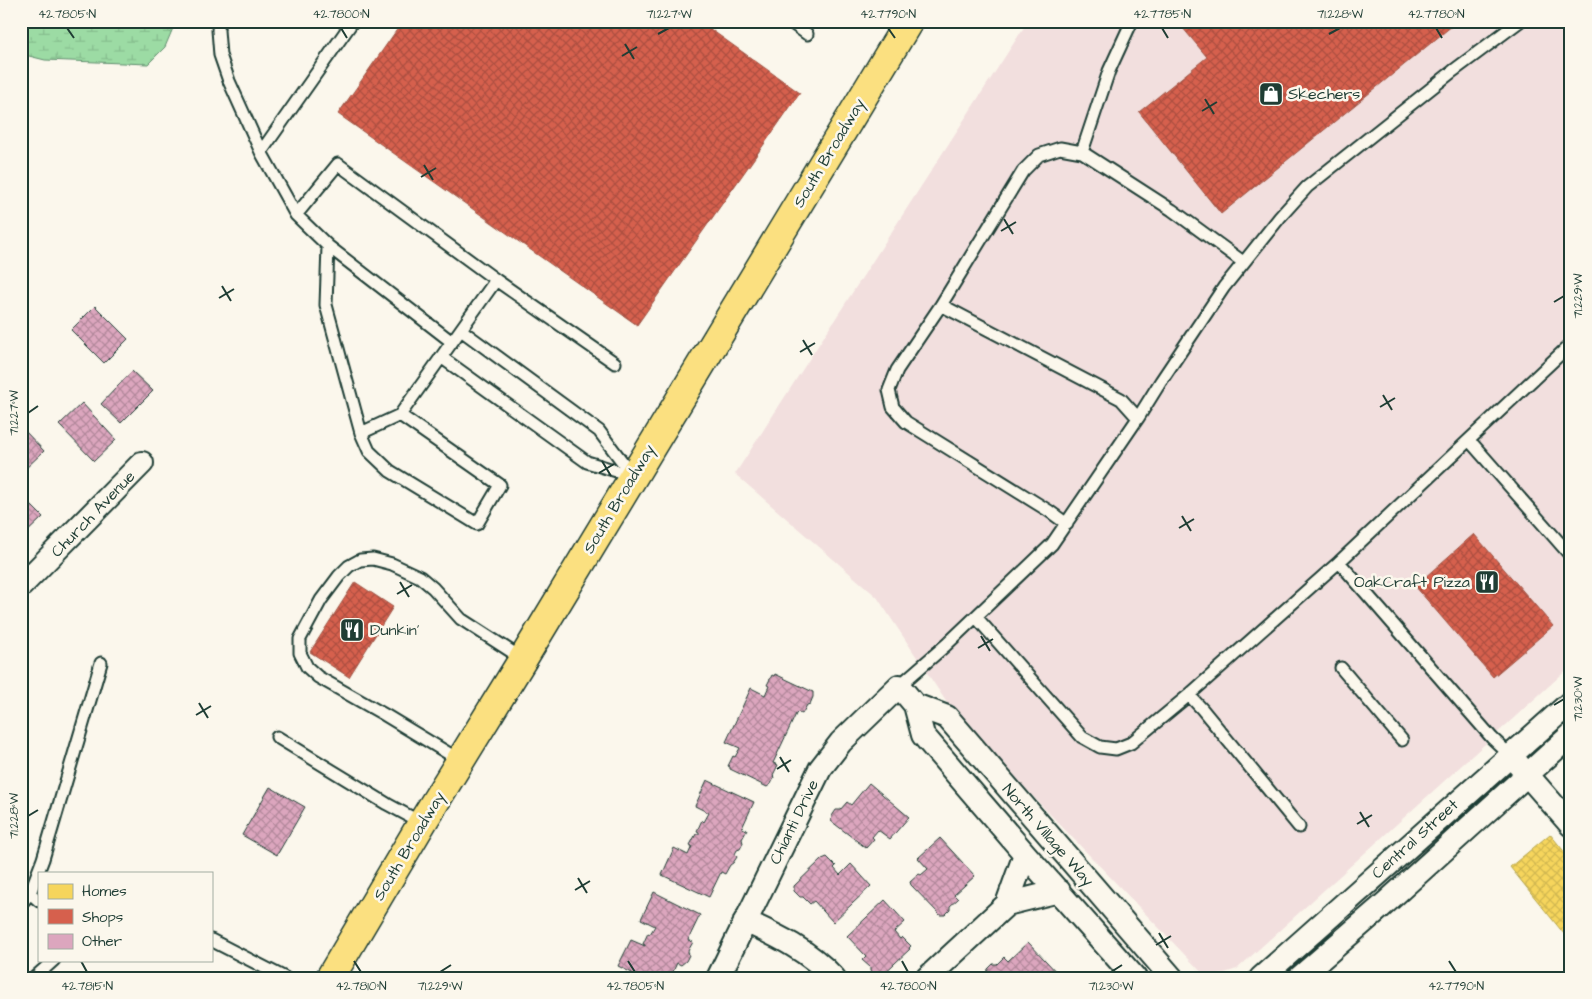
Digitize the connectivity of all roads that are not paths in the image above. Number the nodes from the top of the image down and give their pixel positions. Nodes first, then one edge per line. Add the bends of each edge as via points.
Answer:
1 (220, 21) edge
2 (353, 21) edge
3 (789, 21) edge
4 (909, 21) edge
5 (1132, 21) edge
6 (1520, 21) edge
7 (807, 34) dead end
8 (261, 152) junction
9 (1082, 152) junction
10 (296, 215) junction
11 (328, 246) junction
12 (1243, 262) junction
13 (496, 280) junction
14 (941, 305) junction
15 (461, 330) junction
16 (452, 342) junction
17 (1571, 344) edge
18 (441, 357) junction
19 (615, 362) dead end
20 (400, 415) junction
21 (1138, 418) junction
22 (361, 433) junction
23 (1468, 440) junction
24 (142, 462) dead end
25 (633, 476) junction
26 (1066, 524) junction
27 (1571, 556) edge
28 (1339, 562) junction
29 (21, 586) edge
30 (976, 616) junction
31 (523, 659) junction
32 (101, 663) dead end
33 (1341, 668) dead end
34 (899, 686) junction
35 (1189, 695) junction
36 (1571, 702) edge
37 (915, 706) junction
38 (1571, 735) edge
39 (277, 737) dead end
40 (1402, 740) dead end
41 (1510, 755) junction
42 (460, 761) junction
43 (1527, 774) junction
44 (422, 823) junction
45 (1571, 825) edge
46 (1299, 827) dead end
47 (1025, 854) junction
48 (25, 890) edge
49 (1059, 892) junction
50 (38, 900) edge
51 (21, 904) edge
52 (1007, 904) junction
53 (745, 921) junction
54 (212, 941) edge
55 (52, 962) edge
56 (34, 978) edge
57 (285, 978) edge
58 (330, 978) edge
59 (718, 978) edge
60 (834, 978) edge
61 (927, 978) edge
62 (1135, 978) edge
63 (1172, 978) edge
64 (1260, 978) edge
65 (1299, 978) edge

1 - 8 lane via 220,56
2 - 8 lane
3 - 7 lane
4 - 25 main road, South Broadway
5 - 9 lane via 1109,71
6 - 12 lane via 1307,187
8 - 10 lane
9 - 12 lane via 1172,210
9 - 14 lane via 1060,148 1039,155 1023,171
10 - 11 lane
10 - 13 lane via 338,164
11 - 16 lane
11 - 22 lane via 326,306
12 - 21 lane
13 - 15 lane
13 - 19 lane
14 - 21 lane via 1121,399
14 - 26 lane via 897,370 889,390 893,407 906,422
15 - 16 lane
15 - 25 lane via 599,432
16 - 18 lane
17 - 23 lane
18 - 20 lane
18 - 25 lane via 587,462
20 - 22 lane
20 - 22 lane via 500,485 477,524 390,471 369,451
21 - 26 lane
23 - 27 lane
23 - 28 lane
24 - 29 street, Church Avenue
25 - 31 main road, South Broadway
26 - 30 lane via 1052,544
28 - 35 lane
28 - 41 lane
30 - 34 lane
30 - 35 lane via 1082,737 1100,747 1116,749 1131,743
31 - 42 main road, South Broadway
31 - 42 lane via 461,619 420,577 392,564 373,559 360,560 339,576 321,600 300,640 300,653 306,667
32 - 48 lane via 44,858
33 - 40 lane
34 - 37 street, North Village Way
34 - 53 street, Chianti Drive via 841,742 820,769
35 - 46 lane
36 - 41 street, Central Street
37 - 47 street, North Village Way via 924,734
37 - 63 street, North Village Way via 947,718
38 - 43 street, Central Street
39 - 44 lane
41 - 43 street
41 - 64 street, Central Street
42 - 44 main road, South Broadway
43 - 45 street
43 - 65 street, Central Street
44 - 58 main road, South Broadway
47 - 49 street, North Village Way
47 - 52 street
48 - 50 lane
48 - 51 lane
49 - 52 street
49 - 62 street, North Village Way
52 - 61 street
53 - 59 street, Chianti Drive
53 - 60 street via 794,944
54 - 57 lane
55 - 56 lane

